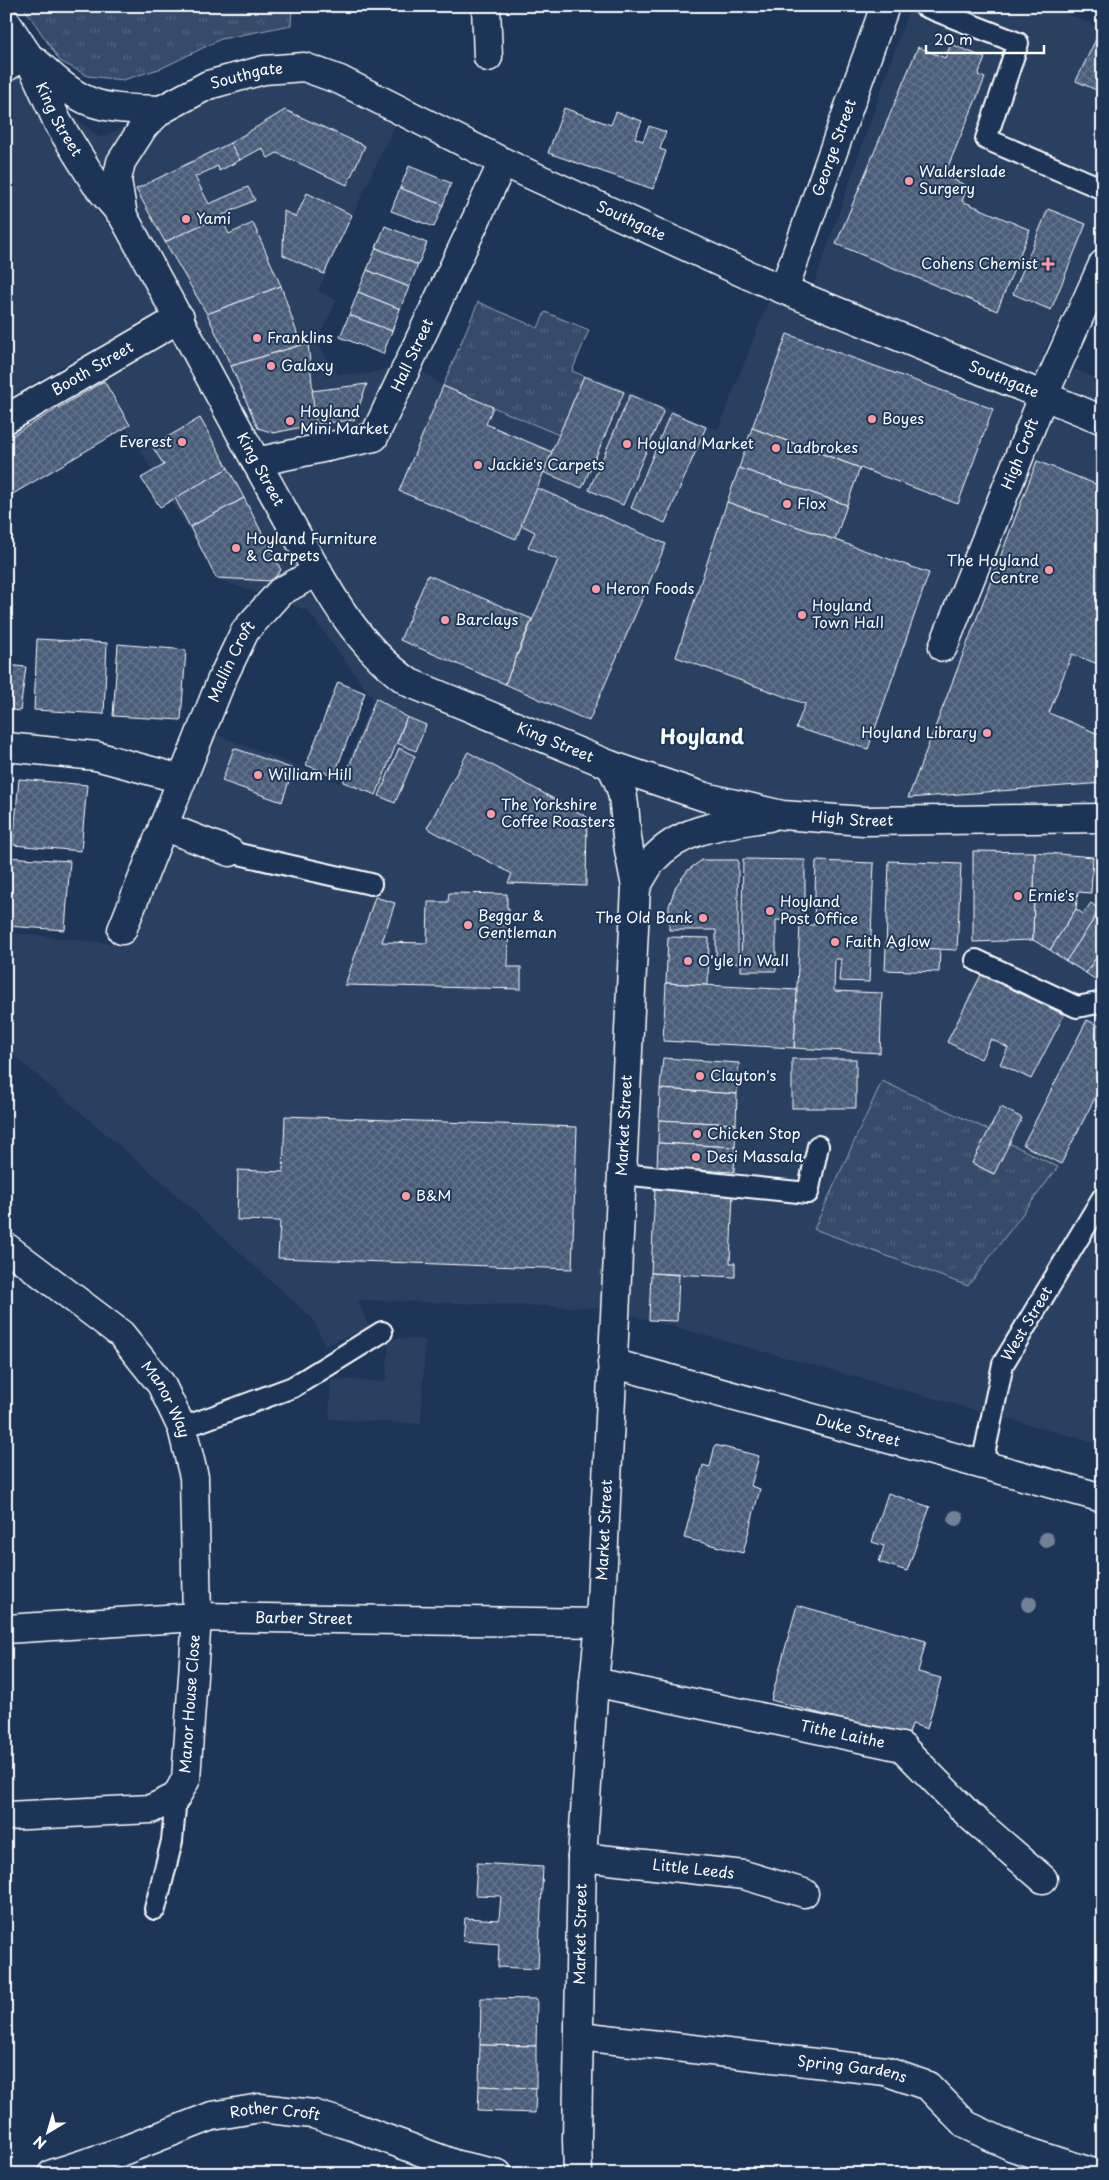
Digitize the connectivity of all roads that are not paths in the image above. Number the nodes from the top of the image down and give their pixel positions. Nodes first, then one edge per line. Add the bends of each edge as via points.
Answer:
1 (486, 6) edge
2 (885, 6) edge
3 (924, 6) edge
4 (6, 22) edge
5 (488, 57) dead end
6 (16, 61) edge
7 (161, 110) junction
8 (503, 162) junction
9 (1103, 189) edge
10 (123, 216) junction
11 (1103, 264) edge
12 (784, 289) junction
13 (180, 318) junction
14 (1044, 397) junction
15 (6, 419) edge
16 (1103, 420) edge
17 (256, 462) junction
18 (318, 571) junction
19 (943, 647) dead end
20 (6, 747) edge
21 (610, 765) junction
22 (181, 779) junction
23 (782, 815) junction
24 (1103, 818) edge
25 (163, 826) junction
26 (230, 852) joint
27 (371, 884) dead end
28 (636, 887) junction
29 (122, 930) dead end
30 (976, 960) dead end
31 (1103, 1002) edge
32 (818, 1146) dead end
33 (622, 1174) junction
34 (1103, 1197) edge
35 (6, 1247) edge
36 (382, 1332) dead end
37 (612, 1363) junction
38 (182, 1428) junction
39 (982, 1464) junction
40 (1103, 1498) edge
41 (197, 1617) junction
42 (600, 1623) junction
43 (6, 1629) edge
44 (594, 1682) junction
45 (176, 1797) junction
46 (6, 1816) edge
47 (582, 1857) junction
48 (1043, 1878) dead end
49 (804, 1893) dead end
50 (155, 1909) dead end
51 (580, 2036) junction
52 (52, 2174) edge
53 (498, 2174) edge
54 (578, 2174) edge
55 (1097, 2174) edge

1 - 5 street
2 - 12 street, George Street
3 - 9 lane via 1018,43 986,139
4 - 6 street, King Street
6 - 7 street, King Street via 91,102 121,108
6 - 10 street, King Street via 96,184
7 - 8 street, Southgate via 208,85 264,70 304,67 340,80
7 - 10 street via 144,126 121,162 117,180
8 - 12 street, Southgate
8 - 17 street, Hall Street via 374,438
10 - 13 street, King Street
11 - 14 street, High Croft
12 - 14 street, Southgate
13 - 15 street, Booth Street
13 - 17 street, King Street
14 - 16 street, Southgate
14 - 19 street, High Croft
17 - 18 street, King Street
18 - 21 street, King Street via 356,632 390,669 410,683
18 - 22 street, Mallin Croft via 280,592 245,631
20 - 22 street via 96,756
21 - 23 street, High Street via 705,797
21 - 28 street, Market Street via 621,784 624,798
22 - 25 street, Mallin Croft
23 - 24 street, High Street via 871,821
23 - 28 street, Market Street via 706,827 672,844 652,860
25 - 26 street
25 - 29 street, Mallin Croft
26 - 27 lane
28 - 33 street, Market Street
30 - 31 lane via 1078,1007
32 - 33 lane via 808,1193
33 - 37 street, Market Street
34 - 39 lane, West Street via 1003,1364
35 - 38 street, Manor Way via 121,1334 161,1384
36 - 38 lane via 293,1388
37 - 39 street, Duke Street
37 - 42 street, Market Street
38 - 41 street, Manor Way via 194,1477
39 - 40 street, Duke Street
41 - 42 street, Barber Street
41 - 43 street, Barber Street
41 - 45 street, Manor House Close via 186,1779
42 - 44 street, Market Street
44 - 47 street, Market Street
44 - 48 street, Tithe Laithe via 902,1747 970,1816
45 - 46 street via 151,1810
45 - 50 lane via 172,1840
47 - 49 street, Little Leeds via 744,1875
47 - 51 street, Market Street
51 - 54 street, Market Street
51 - 55 street, Spring Gardens via 885,2071 928,2086 966,2125 1013,2147
52 - 53 street, Rother Croft via 212,2116 260,2108 313,2114 457,2164

